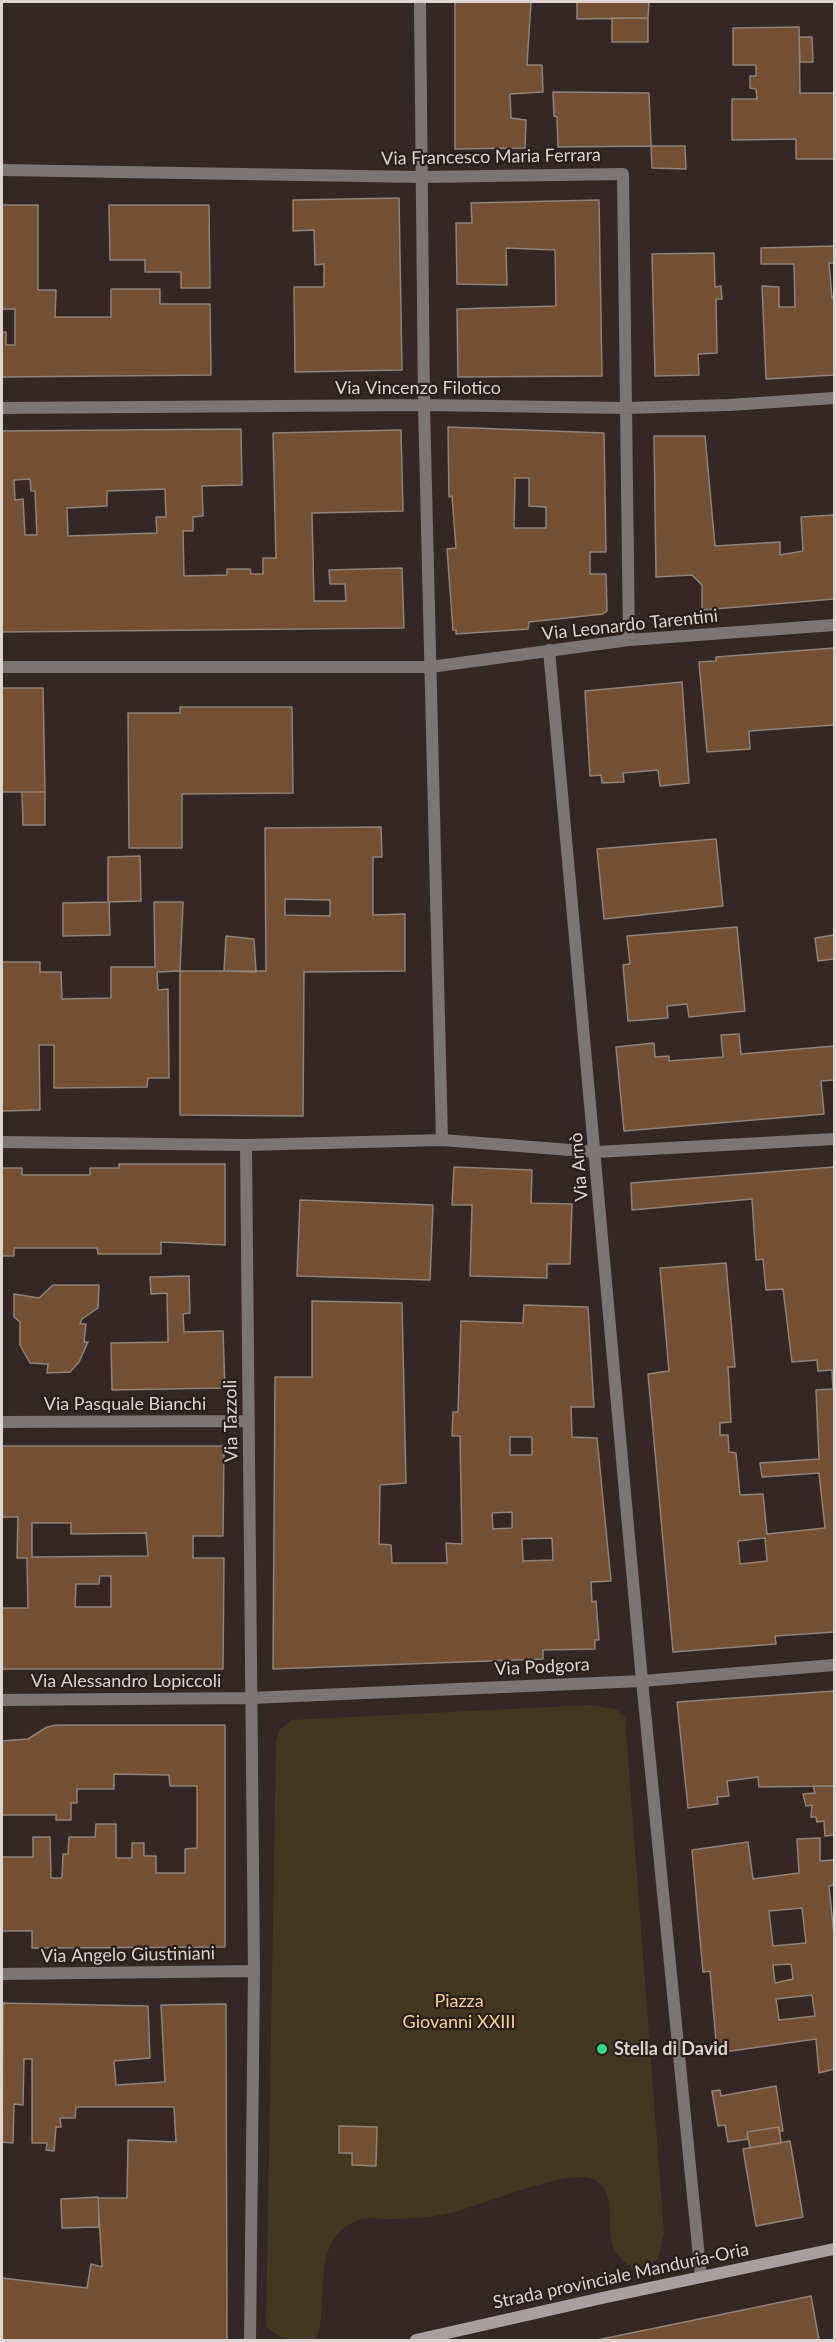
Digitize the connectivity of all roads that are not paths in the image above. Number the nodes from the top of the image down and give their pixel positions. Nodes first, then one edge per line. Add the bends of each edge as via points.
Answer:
1 (420, 2) edge
2 (2, 170) edge
3 (421, 177) junction
4 (834, 398) edge
5 (424, 405) junction
6 (2, 408) edge
7 (625, 408) junction
8 (834, 625) edge
9 (628, 640) junction
10 (549, 650) junction
11 (2, 667) edge
12 (430, 667) junction
13 (834, 1139) edge
14 (442, 1140) junction
15 (2, 1142) edge
16 (246, 1145) junction
17 (596, 1152) junction
18 (249, 1421) junction
19 (2, 1422) edge
20 (834, 1665) edge
21 (642, 1681) junction
22 (252, 1698) junction
23 (2, 1700) edge
24 (254, 1971) junction
25 (2, 1974) edge
26 (834, 2249) edge
27 (701, 2277) junction
28 (250, 2340) edge
29 (416, 2340) edge

1 - 3 street
2 - 3 street, Via Francesco Maria Ferrara
3 - 5 street
3 - 7 street, Via Francesco Maria Ferrara via 623,174
4 - 7 street, Via Vincenzo Filotico
5 - 6 street, Via Vincenzo Filotico
5 - 7 street, Via Vincenzo Filotico
5 - 12 street
7 - 9 street, Via Francesco Maria Ferrara
8 - 9 street, Via Leonardo Tarentini
9 - 10 street, Via Leonardo Tarentini
10 - 12 street, Via Leonardo Tarentini
10 - 17 street, Via Arnò
11 - 12 street, Via Leonardo Tarentini
12 - 14 street
13 - 17 street
14 - 16 street
14 - 17 street
15 - 16 street
16 - 18 street, Via Tazzoli
17 - 21 street, Via Arnò
18 - 19 street, Via Pasquale Bianchi
18 - 22 street, Via Tazzoli
20 - 21 street, Via Podgora
21 - 22 street, Via Podgora
21 - 27 street
22 - 23 street, Via Alessandro Lopiccoli
22 - 24 street
24 - 25 street, Via Angelo Giustiniani
24 - 28 street
26 - 27 street, Strada provinciale Manduria-Oria
27 - 29 street, Strada provinciale Manduria-Oria

